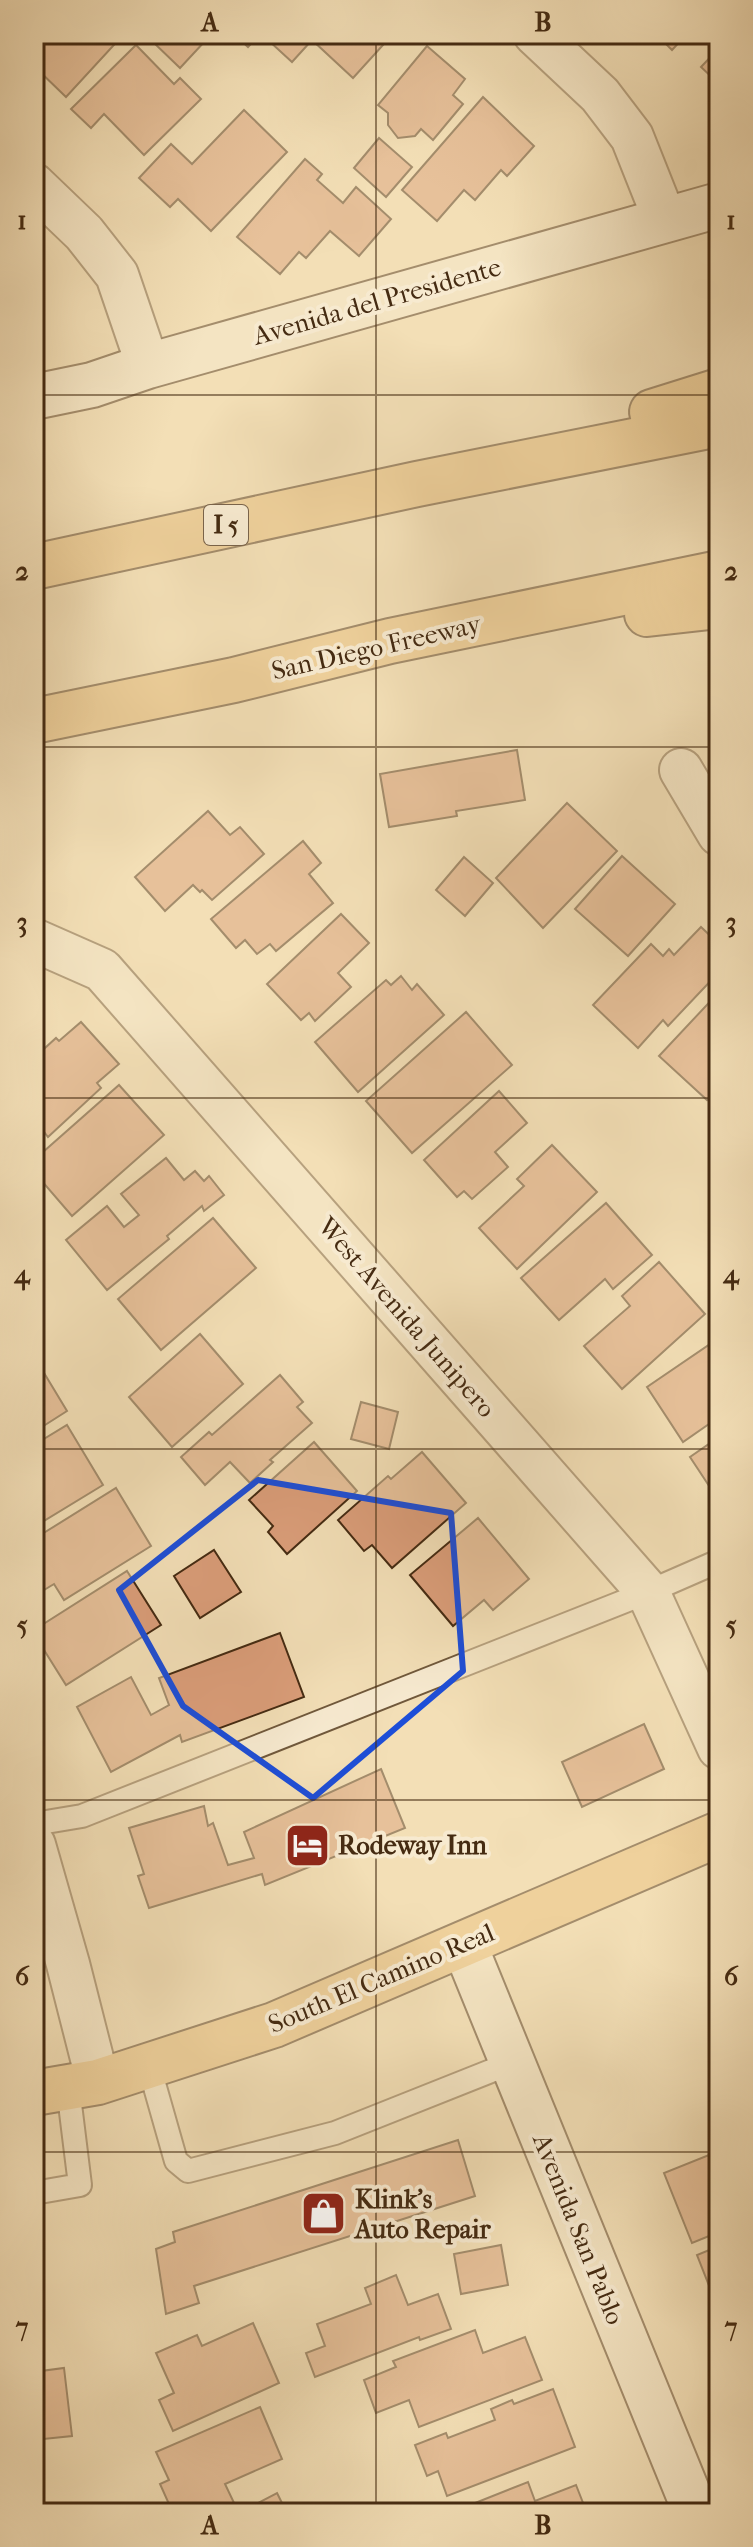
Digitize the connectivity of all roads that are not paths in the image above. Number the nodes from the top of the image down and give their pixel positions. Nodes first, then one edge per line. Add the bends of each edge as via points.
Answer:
1 (535, 34) edge
2 (34, 185) edge
3 (719, 205) edge
4 (665, 220) junction
5 (148, 366) junction
6 (719, 391) edge
7 (34, 397) edge
8 (719, 424) edge
9 (417, 484) junction
10 (34, 567) edge
11 (719, 573) edge
12 (719, 606) edge
13 (390, 641) junction
14 (234, 680) junction
15 (34, 721) edge
16 (34, 735) edge
17 (681, 770) dead end
18 (719, 834) edge
19 (34, 940) edge
20 (719, 1561) edge
21 (648, 1592) junction
22 (719, 1748) edge
23 (34, 1824) edge
24 (719, 1834) edge
25 (34, 1845) edge
26 (464, 1944) junction
27 (511, 2063) junction
28 (149, 2066) junction
29 (67, 2088) edge
30 (34, 2193) edge
31 (696, 2513) edge

1 - 4 street via 600,95 632,137
2 - 5 street via 84,233 117,275
3 - 4 main road, Avenida del Presidente
4 - 5 main road, Avenida del Presidente
5 - 7 main road, Avenida del Presidente
6 - 9 main road
8 - 9 main road, I 5
9 - 10 main road, I 5
11 - 13 main road, San Diego Freeway
12 - 13 main road
13 - 14 main road, San Diego Freeway
14 - 15 main road, San Diego Freeway
14 - 16 main road
17 - 18 street
19 - 21 street, West Avenida Junipero via 102,970
20 - 21 lane
21 - 22 street, West Avenida Junipero
21 - 23 lane via 82,1816
24 - 26 main road, South El Camino Real
25 - 29 street via 73,1990
26 - 27 main road, Avenida San Pablo
26 - 28 main road, South El Camino Real via 274,2025
27 - 28 lane via 335,2133 188,2171 176,2161
27 - 31 main road, Avenida San Pablo
28 - 29 main road, South El Camino Real
29 - 30 lane via 80,2185

